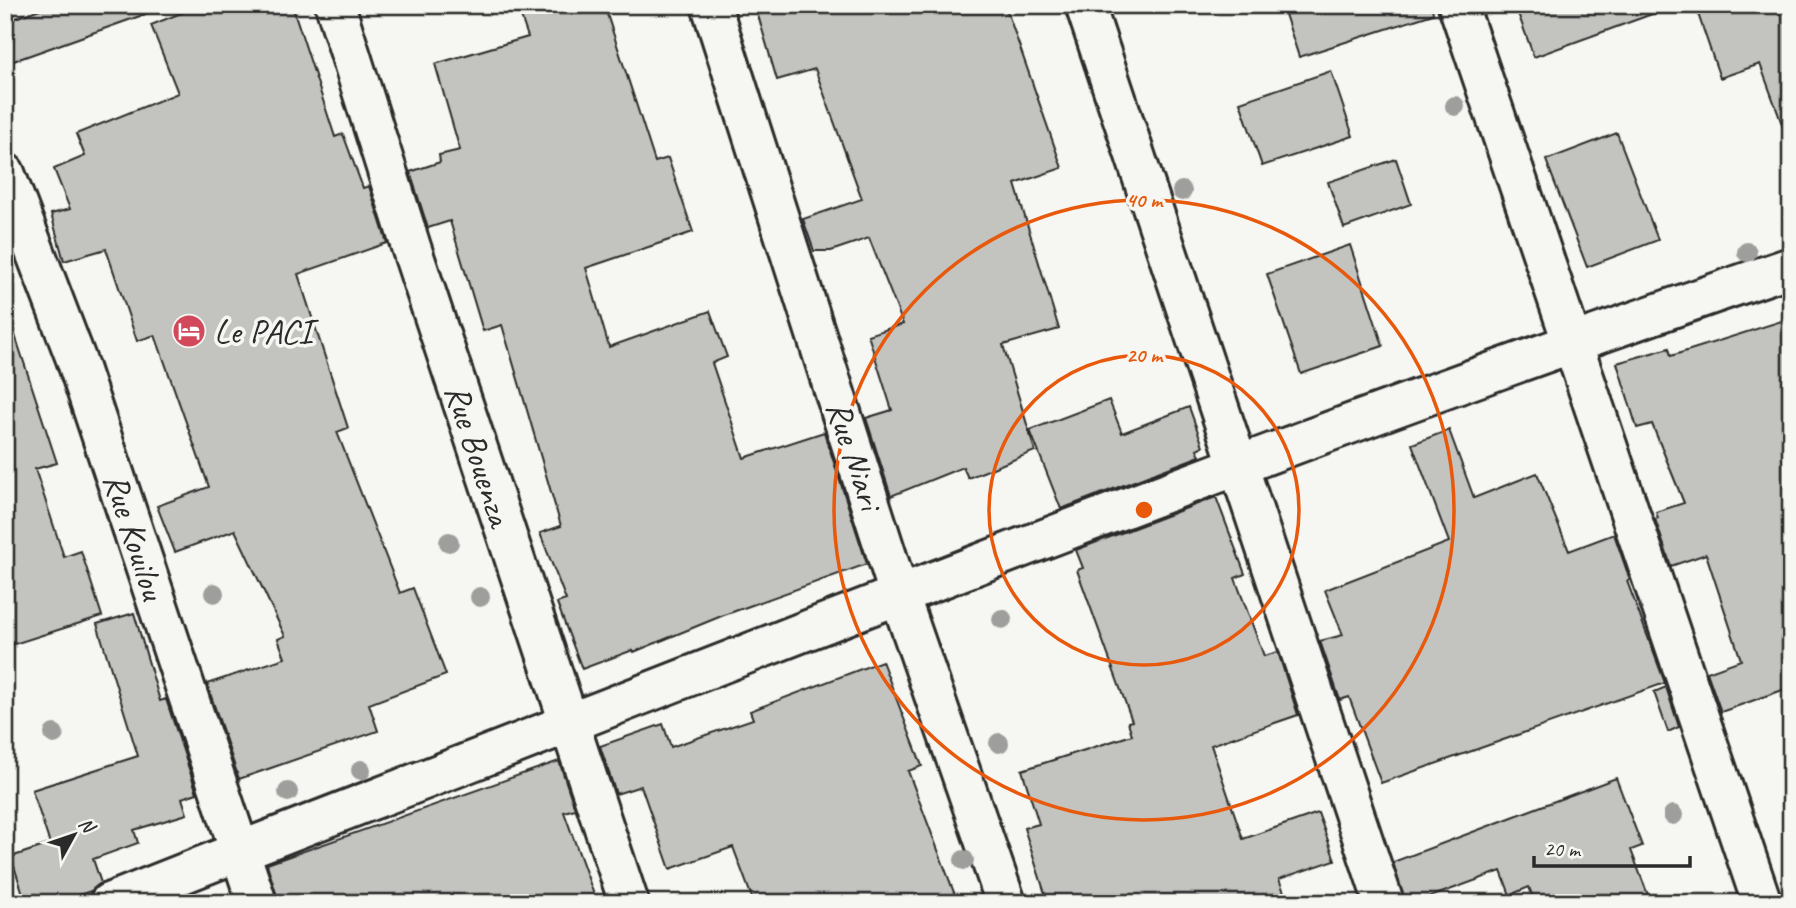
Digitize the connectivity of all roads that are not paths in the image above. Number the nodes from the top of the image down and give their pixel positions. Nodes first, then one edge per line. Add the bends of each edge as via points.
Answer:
1 (335, 5) edge
2 (711, 5) edge
3 (1086, 5) edge
4 (1458, 5) edge
5 (5, 173) edge
6 (1791, 267) edge
7 (1573, 341) junction
8 (1238, 465) junction
9 (899, 594) junction
10 (569, 724) junction
11 (239, 850) junction
12 (109, 903) edge
13 (257, 903) edge
14 (629, 903) edge
15 (1006, 903) edge
16 (1384, 903) edge
17 (1762, 903) edge

1 - 10 street, Rue Bouenza
2 - 9 street, Rue Niari
3 - 8 street
4 - 7 street
5 - 11 street, Rue Kouilou via 76,359
6 - 7 street
7 - 8 street
7 - 17 street
8 - 9 street
8 - 16 street
9 - 10 street
9 - 15 street, Rue Niari
10 - 11 street
10 - 14 street, Rue Bouenza
11 - 12 street
11 - 13 street, Rue Kouilou

